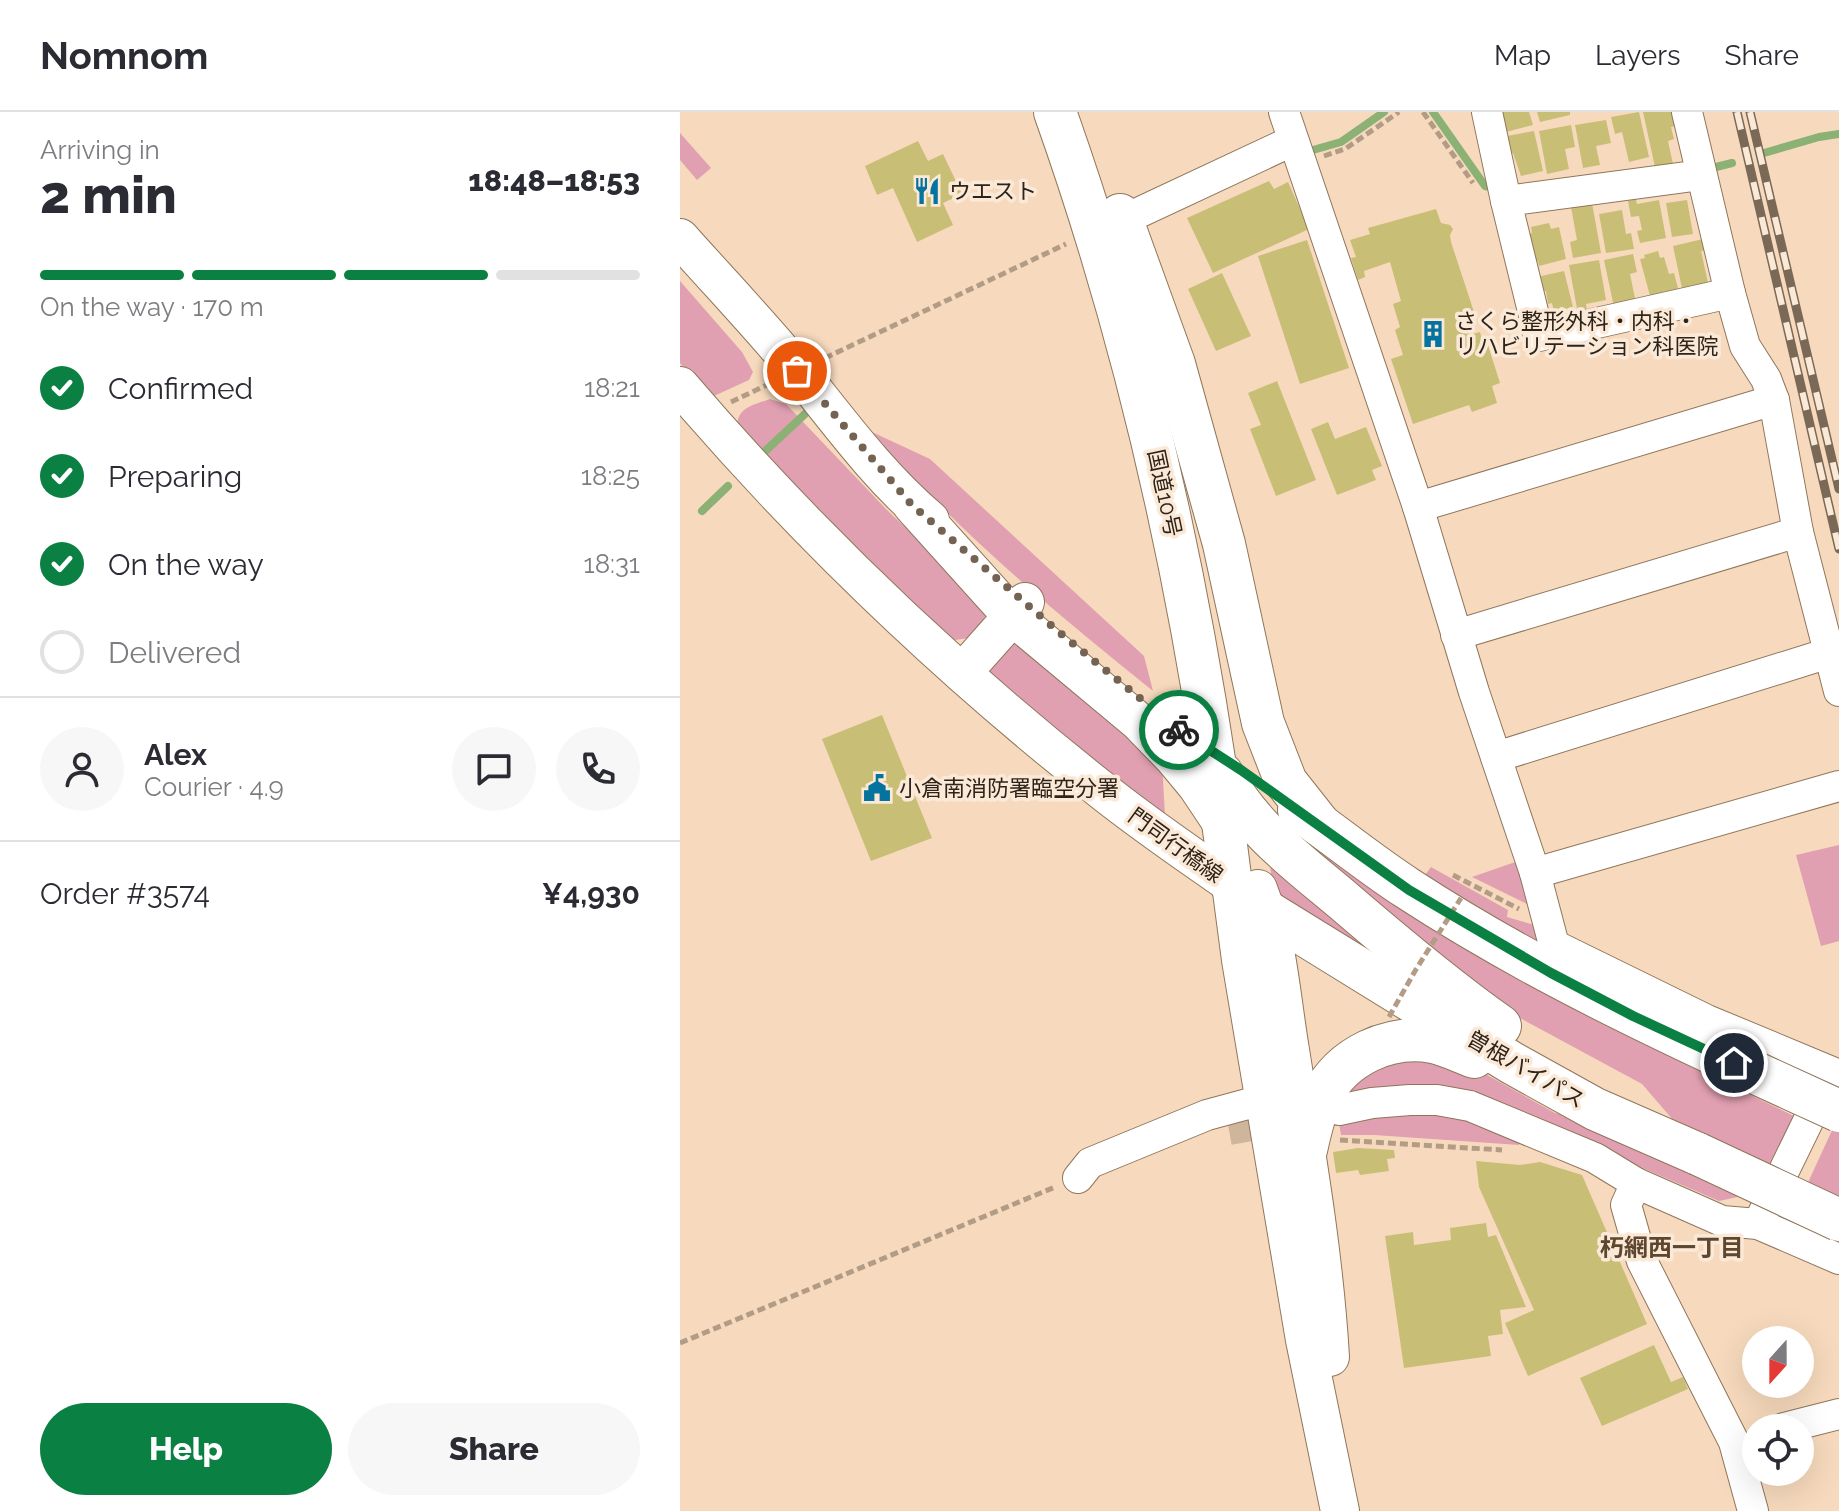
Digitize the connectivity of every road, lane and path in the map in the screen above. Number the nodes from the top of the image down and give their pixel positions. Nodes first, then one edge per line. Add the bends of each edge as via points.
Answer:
1 (1055, 112) edge
2 (1083, 112) edge
3 (1284, 112) edge
4 (1399, 112) edge
5 (1423, 112) edge
6 (1487, 112) edge
7 (1687, 112) edge
8 (1296, 152) junction
9 (1701, 175) junction
10 (1506, 197) junction
11 (1109, 226) junction
12 (680, 238) edge
13 (1135, 262) junction
14 (1730, 293) junction
15 (797, 371) junction
16 (680, 386) edge
17 (1774, 400) junction
18 (705, 415) junction
19 (1418, 507) junction
20 (1798, 532) junction
21 (1018, 609) junction
22 (1456, 635) junction
23 (1829, 653) junction
24 (962, 673) junction
25 (1839, 691) edge
26 (1496, 757) junction
27 (1839, 786) edge
28 (1230, 801) junction
29 (1320, 825) junction
30 (1447, 872) dead end
31 (1535, 873) junction
32 (1461, 898) dead end
33 (1266, 911) junction
34 (1526, 912) dead end
35 (1389, 1017) dead end
36 (1266, 1099) junction
37 (1832, 1099) edge
38 (1595, 1109) junction
39 (1229, 1130) tunnel mouth
40 (1328, 1134) junction
41 (1548, 1138) junction
42 (1698, 1154) junction
43 (1078, 1178) junction
44 (1636, 1183) junction
45 (1763, 1213) junction
46 (1839, 1220) edge
47 (1839, 1259) edge
48 (680, 1343) edge
49 (1839, 1414) edge
50 (1814, 1420) edge
51 (1742, 1434) edge
52 (1750, 1486) edge
53 (1338, 1498) edge
54 (1753, 1511) edge

1 - 11 highway, 国道10号
2 - 11 highway, 国道10号
3 - 8 street
4 - 8 path via 1345,149
5 - 10 path via 1481,193
6 - 10 street
7 - 9 street
8 - 11 street
8 - 19 street
9 - 10 street
9 - 14 street
10 - 14 street via 1539,336
11 - 13 highway, 国道10号
11 - 15 path
11 - 28 highway, 国道10号
12 - 15 main road
13 - 28 highway via 1193,504
13 - 29 highway, 国道10号 via 1174,364 1224,544 1263,723 1286,782
14 - 17 street via 1745,346
15 - 18 path
15 - 21 main road via 912,505
16 - 18 main road, 門司行橋線
17 - 19 street
17 - 20 street
18 - 24 main road, 門司行橋線 via 838,557
19 - 22 street
20 - 22 street
20 - 23 street
21 - 24 main road
21 - 28 main road
21 - 28 main road via 1139,722 1197,786
22 - 26 street
23 - 25 street
23 - 26 street
24 - 28 main road, 門司行橋線 via 1101,790 1183,850
26 - 31 street
27 - 31 street
28 - 29 highway
28 - 29 highway via 1290,823
28 - 33 highway
28 - 36 main road, 門司行橋線 via 1241,960
28 - 42 highway via 1456,995
29 - 37 highway, bridge via 1409,890 1551,973 1734,1063
30 - 34 path
31 - 37 street via 1554,945 1707,1020 1832,1072
32 - 35 path, bridge
33 - 38 highway, 曽根バイパス
33 - 40 main road, 門司行橋線
36 - 43 street via 1207,1115 1090,1163
36 - 53 main road, 門司行橋線 via 1305,1340
37 - 45 street
38 - 40 highway via 1542,1095 1452,1048 1415,1041 1360,1055 1343,1067 1312,1123
38 - 42 highway, 曽根バイパス
39 - 43 street via 1093,1179
40 - 41 path via 1521,1151
40 - 41 street via 1372,1103 1437,1100 1470,1106
40 - 53 main road, 門司行橋線 via 1326,1295
41 - 44 street
42 - 46 highway, 曽根バイパス, bridge
43 - 48 path
44 - 45 street via 1722,1221
44 - 51 street via 1626,1205 1642,1261
45 - 47 street
49 - 50 street
52 - 54 street

